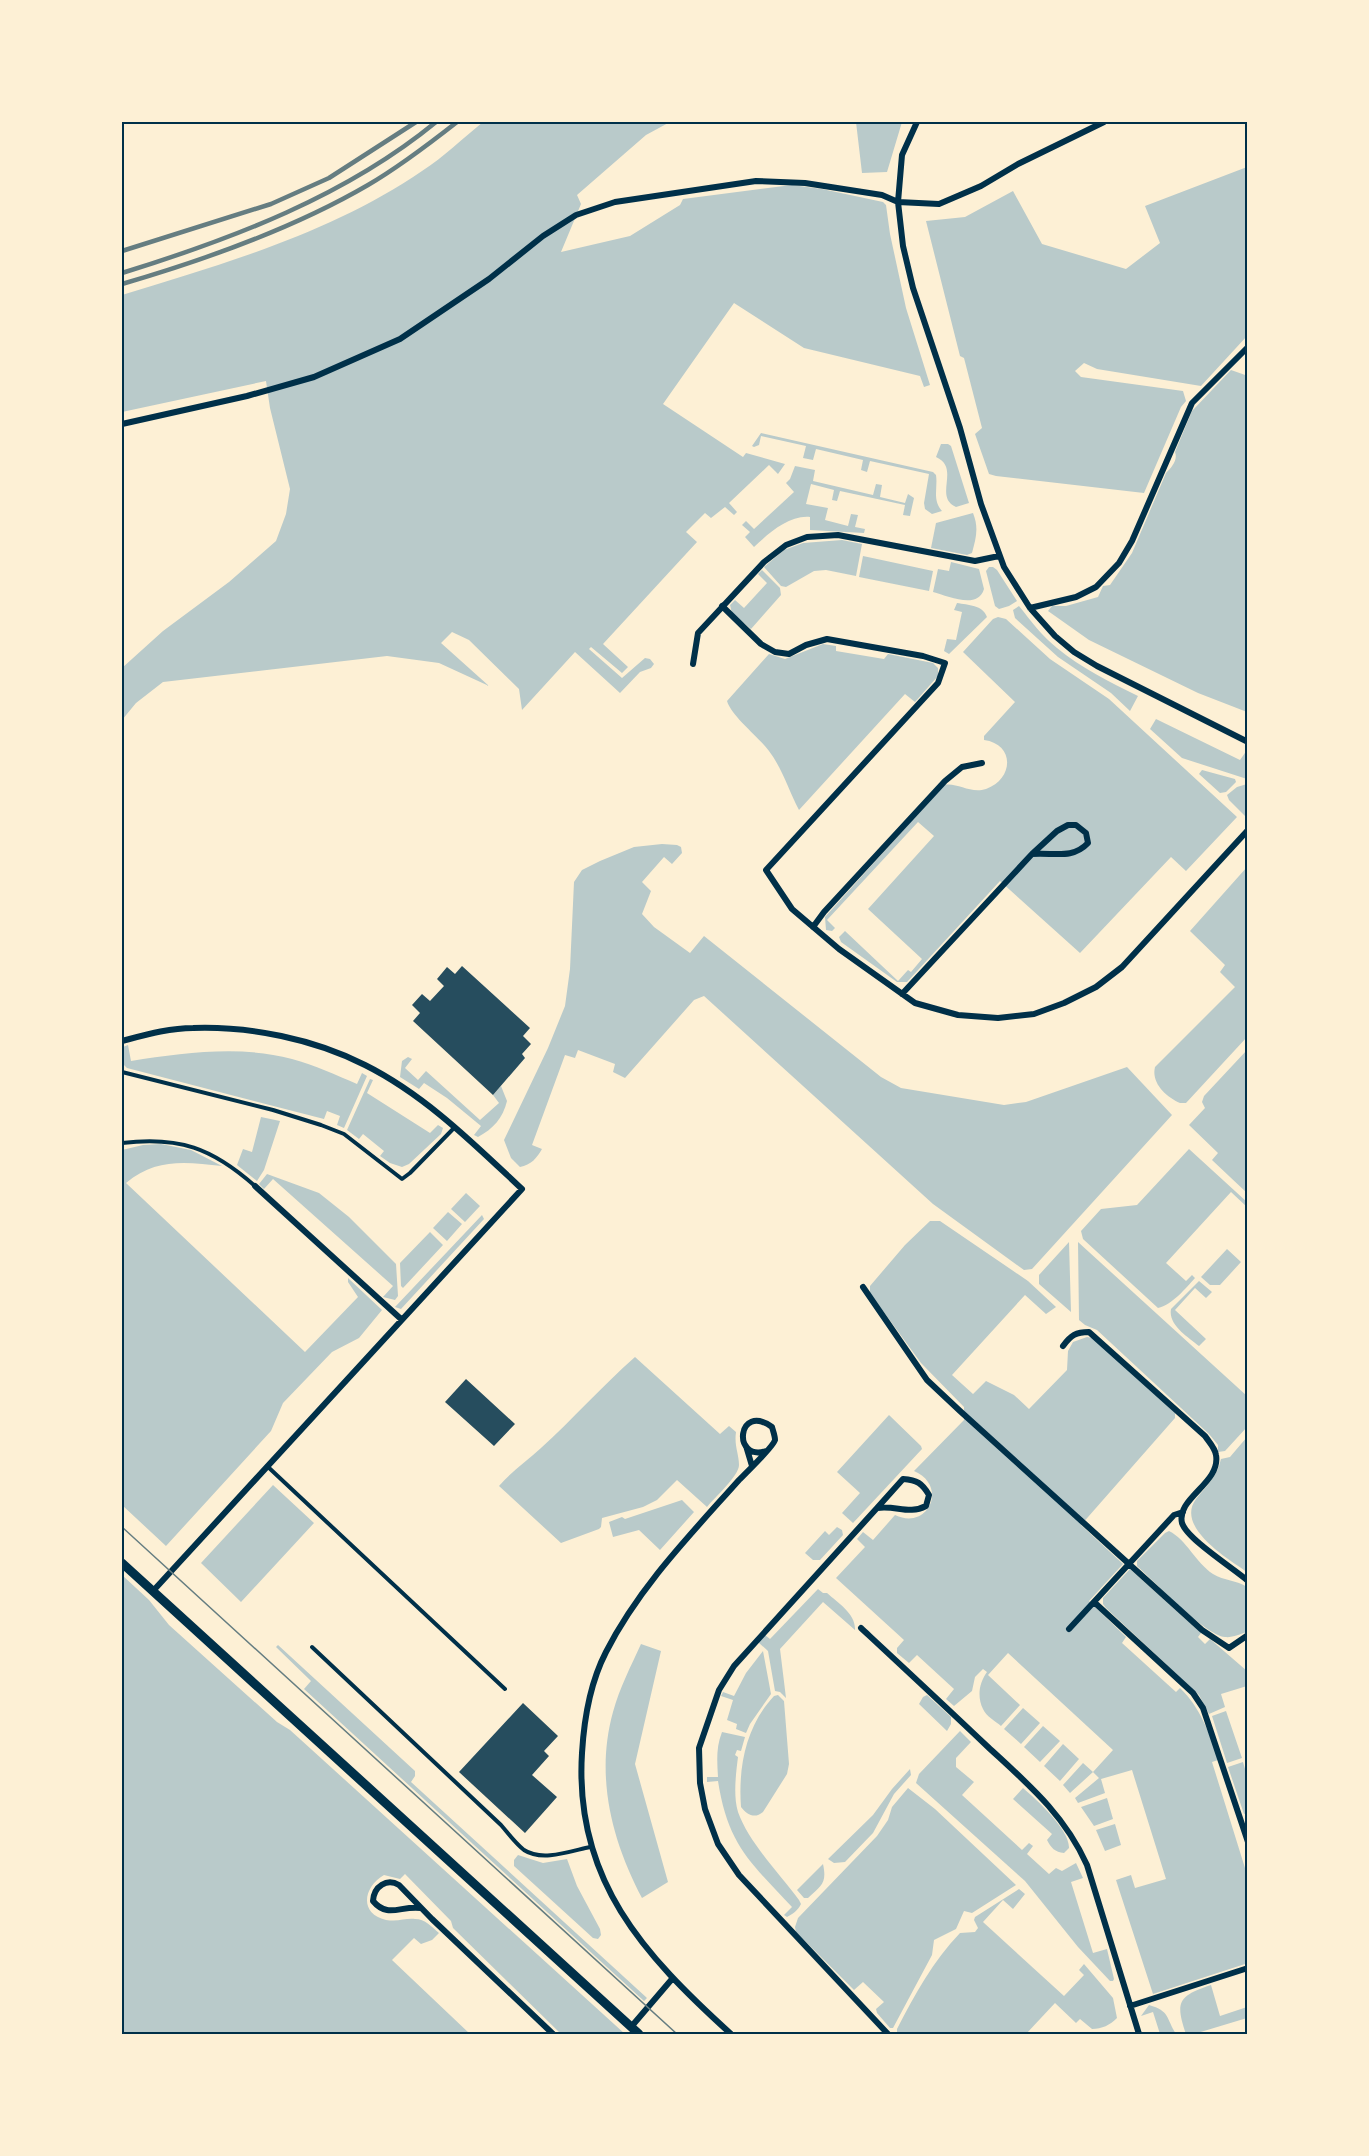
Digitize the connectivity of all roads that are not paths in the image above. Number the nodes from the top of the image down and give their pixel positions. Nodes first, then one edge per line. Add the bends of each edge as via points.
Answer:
1 (917, 122) edge
2 (1104, 122) edge
3 (898, 202) junction
4 (1248, 347) edge
5 (122, 424) edge
6 (999, 556) junction
7 (722, 606) junction
8 (1030, 608) junction
9 (693, 664) dead end
10 (1248, 742) edge
11 (982, 762) dead end
12 (1248, 830) edge
13 (1032, 855) junction
14 (813, 927) junction
15 (902, 994) junction
16 (122, 1041) edge
17 (122, 1072) edge
18 (454, 1128) junction
19 (122, 1143) edge
20 (255, 1186) joint
21 (863, 1287) dead end
22 (401, 1319) junction
23 (1062, 1346) dead end
24 (746, 1446) junction
25 (766, 1451) junction
26 (267, 1466) junction
27 (752, 1466) junction
28 (877, 1508) junction
29 (1183, 1512) junction
30 (122, 1563) edge
31 (1129, 1564) junction
32 (1248, 1581) edge
33 (153, 1591) junction
34 (1094, 1602) junction
35 (861, 1628) dead end
36 (1069, 1629) dead end
37 (1248, 1635) edge
38 (312, 1647) dead end
39 (505, 1689) dead end
40 (1248, 1842) edge
41 (591, 1847) junction
42 (422, 1908) junction
43 (1248, 1968) edge
44 (672, 1979) junction
45 (1130, 2006) junction
46 (631, 2027) junction
47 (553, 2034) edge
48 (639, 2034) edge
49 (731, 2034) edge
50 (888, 2034) edge
51 (1139, 2034) edge

1 - 3 street via 902,156
2 - 3 street via 939,204
3 - 5 street via 882,195 805,183 756,181 615,202 568,220 400,339 314,377
3 - 6 street via 913,288
4 - 8 street via 1192,403 1119,563 1095,586 1076,597
6 - 7 street via 975,561 838,535 807,537 770,556
6 - 8 street
7 - 9 street via 698,633
7 - 14 street via 761,644 775,652 789,654 827,639 945,663 938,684 766,870 792,909
8 - 10 street via 1074,652
11 - 14 street via 962,767 945,781
12 - 15 street via 1122,967 1096,987 1064,1003 1034,1014 998,1018 951,1014 919,1005
13 - 13 street via 1080,852 1088,843 1086,833 1076,825 1068,825
13 - 15 street
14 - 15 street
16 - 18 street via 192,1028 229,1028 303,1041 366,1065 400,1085
17 - 18 lane via 321,1125 344,1134 402,1179
18 - 22 street via 522,1189
19 - 20 lane via 141,1140 190,1146 234,1167
20 - 22 street
21 - 31 street via 927,1380
22 - 26 street
23 - 29 street via 1070,1336 1089,1332 1205,1436 1217,1456 1216,1466
24 - 25 street via 753,1452
24 - 25 street via 742,1437 745,1426 763,1420 772,1427 775,1438
24 - 27 street
25 - 27 street
26 - 33 street
26 - 39 lane
27 - 41 street via 668,1561 632,1607 605,1653 594,1682 582,1743 580,1780
28 - 28 street via 915,1511 926,1506 929,1495 922,1483 903,1479
28 - 50 street via 734,1666 718,1690 699,1748 705,1809 718,1844 739,1875
29 - 31 street via 1174,1515
29 - 32 street via 1182,1523 1189,1534
30 - 33 street
31 - 34 street
31 - 37 street via 1202,1630 1230,1648
33 - 46 street
34 - 36 street
34 - 40 street via 1193,1694 1203,1708
35 - 45 street via 1058,1815 1087,1865
38 - 41 lane via 521,1848 548,1855
41 - 44 street via 619,1910
42 - 42 street via 386,1911 373,1901 380,1886 393,1882
42 - 47 street
43 - 45 street
44 - 46 street
44 - 49 street
45 - 51 street
46 - 48 street

